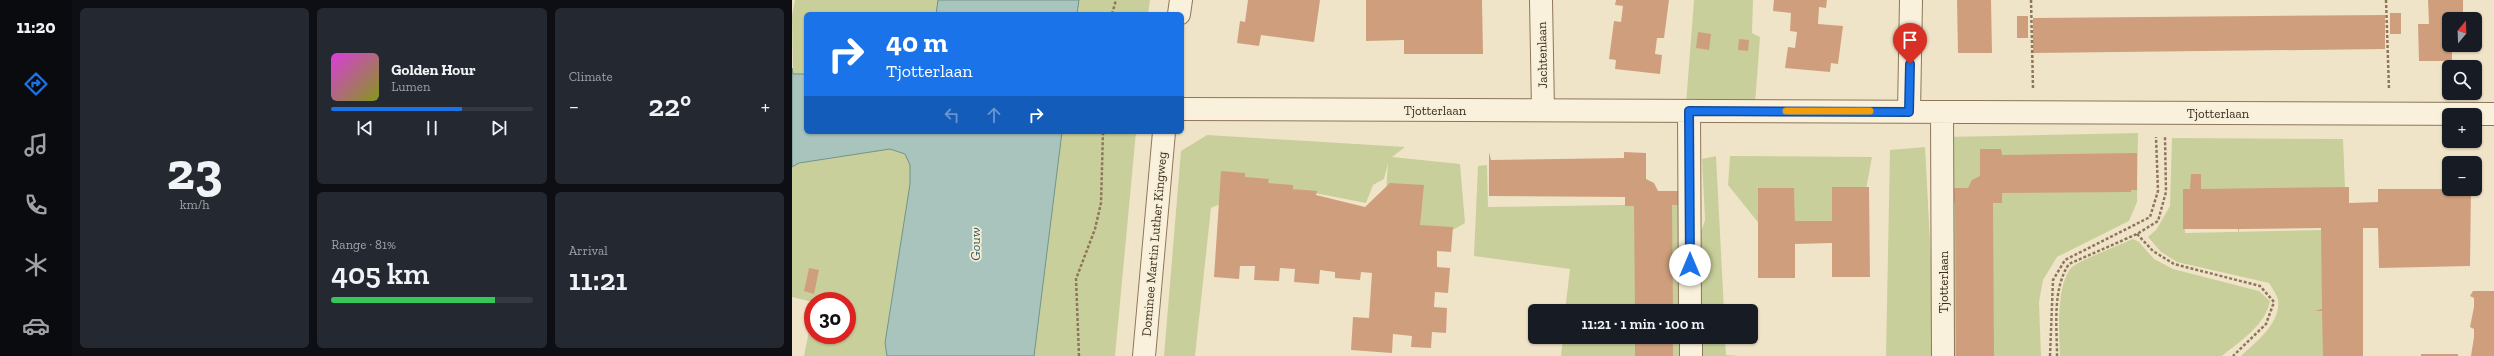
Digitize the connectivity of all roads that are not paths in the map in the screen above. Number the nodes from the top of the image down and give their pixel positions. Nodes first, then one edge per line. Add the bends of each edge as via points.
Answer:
1 (1180, 0) edge
2 (1541, 0) edge
3 (1911, 0) edge
4 (1179, 12) edge
5 (1184, 108) edge
6 (1543, 110) junction
7 (1689, 111) junction
8 (1909, 112) junction
9 (1942, 112) junction
10 (2494, 114) edge
11 (1164, 134) edge
12 (1690, 304) edge
13 (1691, 344) edge
14 (1144, 356) edge
15 (1691, 356) edge
16 (1943, 356) edge

1 - 4 street
2 - 6 street, Jachtenlaan
3 - 8 street
5 - 6 street, Tjotterlaan
6 - 7 street, Tjotterlaan
7 - 8 street, Tjotterlaan
7 - 12 street
8 - 9 street, Tjotterlaan
9 - 10 street, Tjotterlaan
9 - 16 street, Tjotterlaan
11 - 14 street, Dominee Martin Luther Kingweg
13 - 15 street

